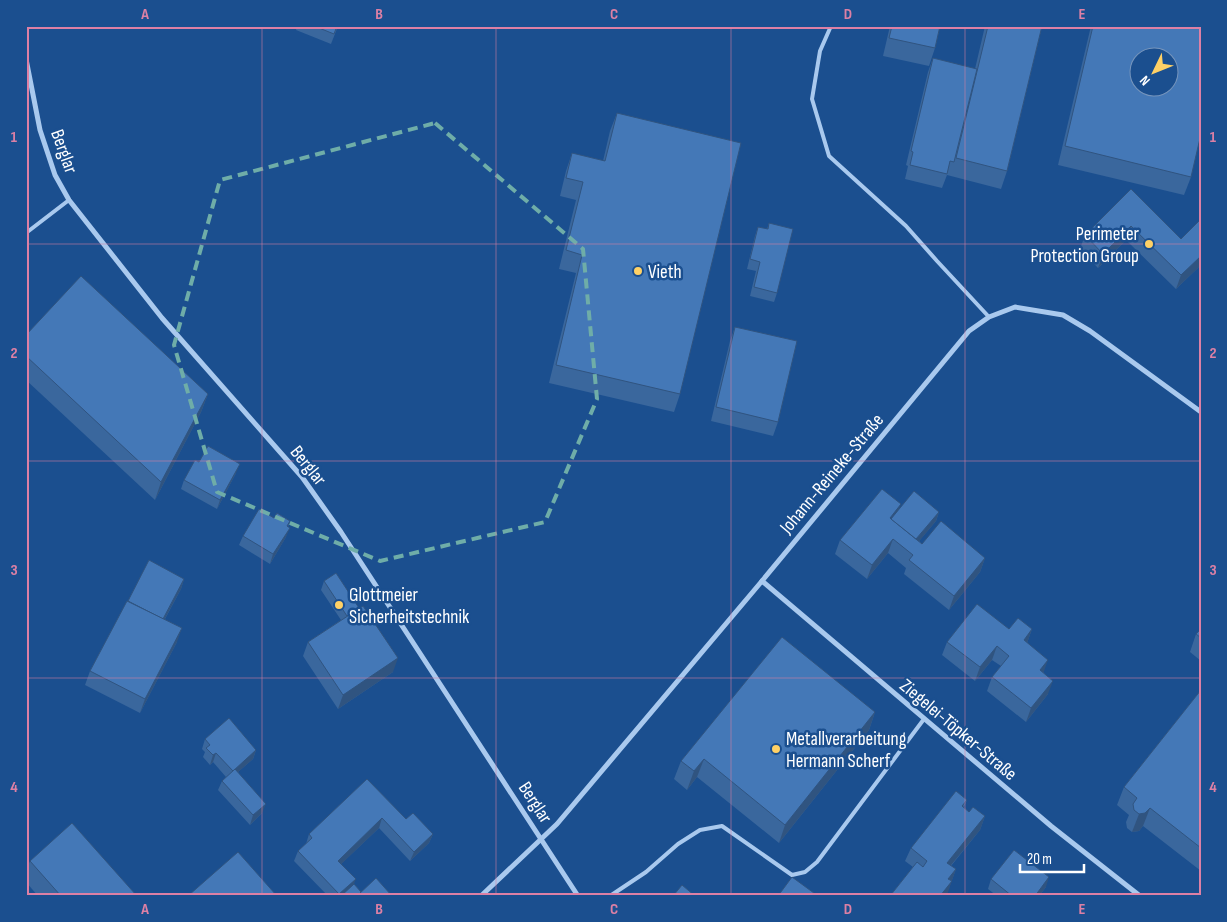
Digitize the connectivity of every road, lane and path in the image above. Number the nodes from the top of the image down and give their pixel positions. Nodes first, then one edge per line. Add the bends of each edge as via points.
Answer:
1 (831, 26) edge
2 (26, 59) edge
3 (69, 200) junction
4 (26, 233) edge
5 (989, 317) junction
6 (1201, 412) edge
7 (762, 581) junction
8 (924, 719) junction
9 (542, 839) junction
10 (481, 896) edge
11 (578, 896) edge
12 (610, 896) edge
13 (1140, 896) edge

1 - 5 lane via 820,52 812,99 829,156 906,226
2 - 3 street, Berglar via 40,130
3 - 4 lane
3 - 9 street, Berglar via 162,318 302,477
5 - 6 street, Johann-Reineke-Straße via 1015,307 1063,315
5 - 7 street, Johann-Reineke-Straße via 968,331
7 - 8 street, Ziegelei-Töpker-Straße
7 - 9 street, Johann-Reineke-Straße
8 - 12 lane via 817,862 805,872 792,875 722,826 700,830
8 - 13 street, Ziegelei-Töpker-Straße
9 - 10 street, Johann-Reineke-Straße
9 - 11 street, Berglar

